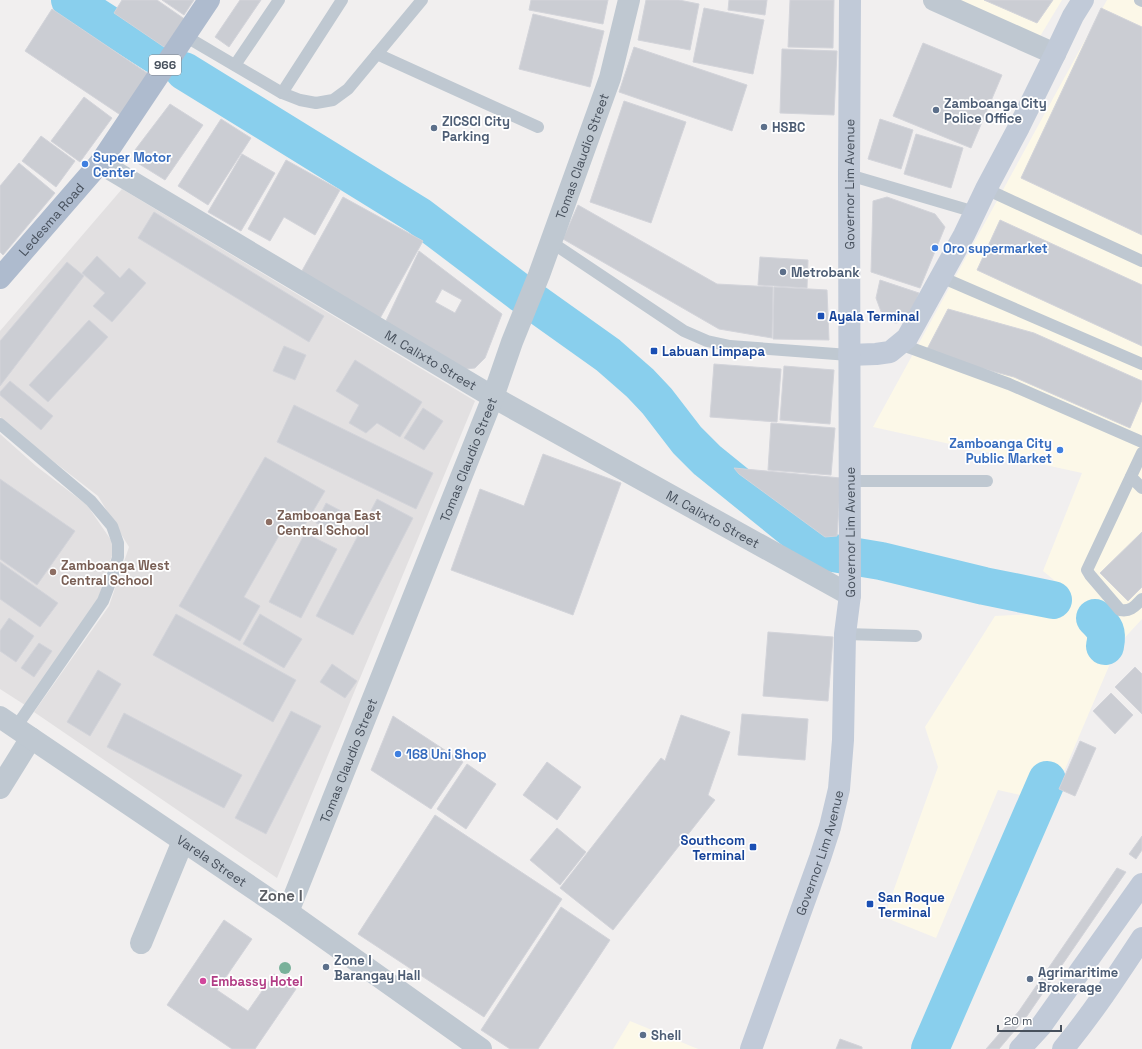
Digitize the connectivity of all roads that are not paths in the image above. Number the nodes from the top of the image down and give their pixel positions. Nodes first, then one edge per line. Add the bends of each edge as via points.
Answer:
1 (208, 0) edge
2 (279, 0) edge
3 (342, 0) edge
4 (422, 0) edge
5 (629, 0) edge
6 (850, 0) edge
7 (934, 0) edge
8 (1083, 0) edge
9 (185, 36) junction
10 (377, 54) junction
11 (1055, 54) junction
12 (235, 65) junction
13 (282, 93) junction
14 (538, 126) dead end
15 (100, 163) junction
16 (848, 175) junction
17 (986, 189) junction
18 (975, 212) junction
19 (551, 242) junction
20 (1142, 261) edge
21 (941, 276) junction
22 (0, 278) edge
23 (900, 344) junction
24 (850, 355) junction
25 (1142, 364) edge
26 (493, 397) junction
27 (0, 424) edge
28 (1142, 442) edge
29 (1142, 453) edge
30 (1131, 477) junction
31 (850, 481) junction
32 (987, 481) dead end
33 (1142, 488) edge
34 (850, 595) junction
35 (1142, 599) edge
36 (845, 634) junction
37 (916, 636) dead end
38 (15, 727) edge
39 (0, 788) edge
40 (183, 840) junction
41 (1142, 884) edge
42 (288, 912) junction
43 (1142, 938) edge
44 (141, 943) dead end
45 (481, 1049) edge
46 (751, 1049) edge
47 (1020, 1049) edge
48 (1063, 1049) edge

1 - 9 main road, Ledesma Road / 966
2 - 12 lane
3 - 13 lane
4 - 10 lane
5 - 19 street, Tomas Claudio Street via 610,78
6 - 16 main road, Governor Lim Avenue
7 - 11 street
8 - 11 main road
9 - 12 lane
9 - 15 main road, Ledesma Road / 966
10 - 13 lane via 348,89 333,100 316,103
10 - 14 lane
11 - 17 main road
12 - 13 lane
15 - 22 main road, Ledesma Road / 966
15 - 26 street, M. Calixto Street
16 - 18 lane
16 - 24 main road, Governor Lim Avenue
17 - 18 main road
17 - 20 lane
18 - 21 main road
19 - 24 lane via 684,331 707,341 730,346
19 - 26 street, Tomas Claudio Street
21 - 23 main road via 907,338
21 - 25 lane
23 - 24 main road via 890,352
23 - 28 lane via 1009,384
24 - 31 main road, Governor Lim Avenue
26 - 34 street, M. Calixto Street
26 - 42 street, Tomas Claudio Street
27 - 38 lane via 91,501 112,526 118,543 118,558 103,601
29 - 30 lane
30 - 33 lane
30 - 35 lane via 1087,570 1120,610 1132,610
31 - 32 lane
31 - 34 main road, Governor Lim Avenue
34 - 36 main road, Governor Lim Avenue
36 - 37 lane
36 - 46 main road, Governor Lim Avenue via 840,789 822,852
38 - 39 street
38 - 40 street, Varela Street
40 - 42 street, Varela Street
40 - 44 street
41 - 47 main road via 1045,1020
42 - 45 street, Varela Street
43 - 48 main road via 1113,983

